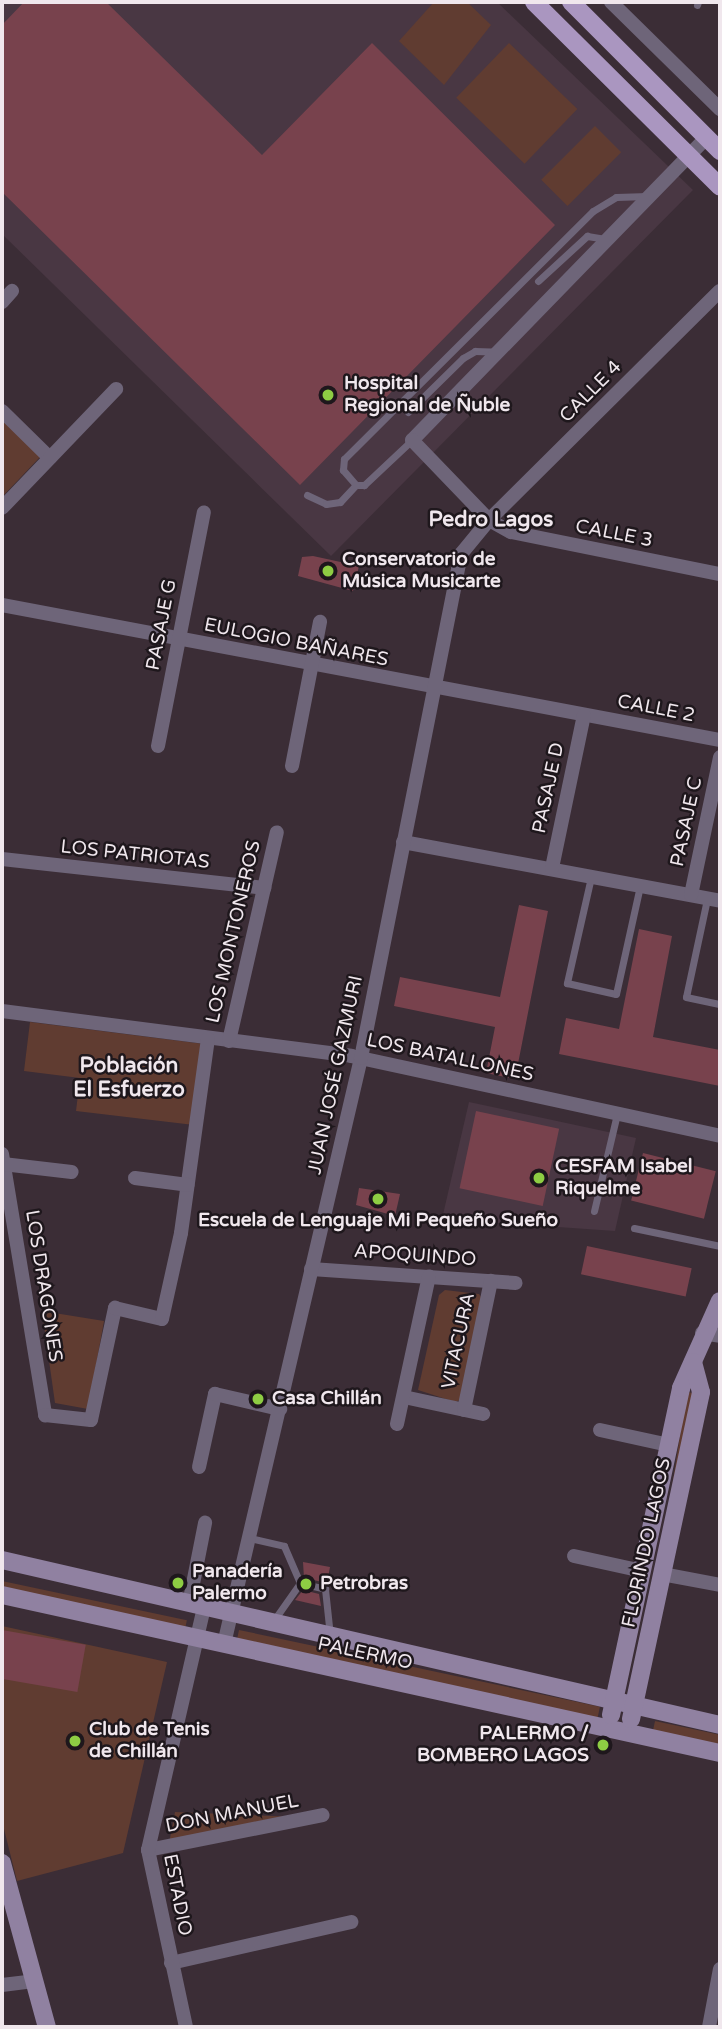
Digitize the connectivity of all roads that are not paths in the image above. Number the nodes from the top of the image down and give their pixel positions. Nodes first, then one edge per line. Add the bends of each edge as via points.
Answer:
1 (534, 2) edge
2 (571, 2) edge
3 (611, 2) edge
4 (720, 109) edge
5 (707, 137) junction
6 (720, 151) edge
7 (688, 156) junction
8 (720, 187) edge
9 (649, 196) junction
10 (607, 239) junction
11 (538, 281) dead end
12 (720, 291) edge
13 (498, 352) junction
14 (116, 389) dead end
15 (2, 411) edge
16 (408, 412) dead end
17 (412, 440) junction
18 (50, 458) junction
19 (356, 485) junction
20 (307, 495) dead end
21 (2, 508) edge
22 (204, 512) dead end
23 (489, 520) junction
24 (720, 574) edge
25 (2, 606) edge
26 (320, 622) dead end
27 (179, 639) junction
28 (308, 666) junction
29 (433, 689) junction
30 (584, 715) junction
31 (720, 740) edge
32 (158, 746) dead end
33 (720, 757) edge
34 (292, 766) dead end
35 (277, 832) dead end
36 (403, 842) junction
37 (2, 859) edge
38 (552, 869) junction
39 (591, 876) junction
40 (640, 886) junction
41 (264, 888) junction
42 (691, 895) junction
43 (713, 900) edge
44 (720, 1004) edge
45 (2, 1011) edge
46 (208, 1039) junction
47 (229, 1041) junction
48 (361, 1058) junction
49 (617, 1114) junction
50 (720, 1136) edge
51 (3, 1159) edge
52 (72, 1172) dead end
53 (135, 1178) dead end
54 (188, 1185) junction
55 (594, 1211) dead end
56 (634, 1228) dead end
57 (720, 1246) edge
58 (311, 1269) junction
59 (429, 1276) junction
60 (491, 1281) junction
61 (516, 1283) dead end
62 (720, 1301) edge
63 (711, 1334) edge
64 (693, 1362) junction
65 (404, 1397) junction
66 (280, 1409) junction
67 (464, 1410) junction
68 (483, 1413) dead end
69 (45, 1415) joint
70 (397, 1424) dead end
71 (600, 1430) dead end
72 (669, 1445) junction
73 (199, 1467) dead end
74 (205, 1523) dead end
75 (250, 1538) junction
76 (573, 1556) dead end
77 (2, 1560) edge
78 (642, 1571) junction
79 (662, 1574) junction
80 (300, 1583) junction
81 (720, 1585) edge
82 (2, 1595) edge
83 (197, 1606) junction
84 (232, 1614) junction
85 (272, 1623) junction
86 (330, 1637) junction
87 (196, 1638) junction
88 (225, 1644) junction
89 (614, 1703) junction
90 (633, 1707) junction
91 (720, 1725) edge
92 (609, 1728) junction
93 (628, 1732) junction
94 (720, 1753) edge
95 (323, 1815) dead end
96 (148, 1850) junction
97 (2, 1863) edge
98 (351, 1922) dead end
99 (171, 1963) junction
100 (720, 1969) edge
101 (34, 1981) junction
102 (2, 1985) edge
103 (47, 2027) edge
104 (186, 2027) edge
105 (709, 2027) edge

1 - 7 main road
2 - 5 main road
3 - 4 street
5 - 6 main road
5 - 7 street
7 - 8 main road
7 - 9 street
9 - 10 street
9 - 19 lane via 616,197 593,211 344,459 342,470
10 - 11 lane via 587,236
10 - 13 street
12 - 23 street, CALLE 4
13 - 16 lane via 475,351 463,358
13 - 17 street
14 - 18 street
15 - 18 street
17 - 19 lane via 376,476
17 - 23 street, CALLE 3
18 - 21 street
19 - 20 lane via 340,502 326,504
22 - 27 street, PASAJE G
23 - 24 street, CALLE 3 via 520,536
23 - 29 street, JUAN JOSÉ GAZMURI via 461,554
25 - 27 street, EULOGIO BAÑARES
26 - 28 street
27 - 28 street, EULOGIO BAÑARES
27 - 32 street, PASAJE G
28 - 29 street, EULOGIO BAÑARES
28 - 34 street
29 - 30 street, EULOGIO BAÑARES
29 - 36 street, JUAN JOSÉ GAZMURI
30 - 31 street, CALLE 2
30 - 38 street, PASAJE D
33 - 42 street, PASAJE C
35 - 41 street, LOS MONTONEROS
36 - 38 street
36 - 48 street, JUAN JOSÉ GAZMURI
37 - 41 street, LOS PATRIOTAS
38 - 39 street
39 - 40 street
39 - 40 lane via 567,983 616,994
40 - 42 street
41 - 47 street, LOS MONTONEROS
42 - 43 street
43 - 44 lane via 686,997
45 - 46 street, LOS BATALLONES
46 - 47 street, LOS BATALLONES
46 - 54 street, LOS MONTONEROS
47 - 48 street, LOS BATALLONES
48 - 49 street, LOS BATALLONES
48 - 58 street, JUAN JOSÉ GAZMURI
49 - 50 street, LOS BATALLONES
49 - 55 lane
51 - 52 street, LOS DRAGONES
51 - 69 street, LOS DRAGONES
53 - 54 street
54 - 69 street, LOS MONTONEROS via 163,1319 115,1308 91,1420
56 - 57 lane
58 - 59 street, APOQUINDO
58 - 66 street, JUAN JOSÉ GAZMURI
59 - 60 street, APOQUINDO
59 - 65 street
60 - 61 street, APOQUINDO
60 - 67 street, VITACURA
62 - 63 street, FLORINDO LAGOS
63 - 64 street, FLORINDO LAGOS
64 - 72 street, FLORINDO LAGOS via 681,1388
64 - 79 street, FLORINDO LAGOS via 701,1392
65 - 67 street
65 - 70 street
66 - 73 street via 215,1395
66 - 75 street, JUAN JOSÉ GAZMURI
67 - 68 street
71 - 72 street
72 - 78 street, FLORINDO LAGOS
74 - 83 street
75 - 80 lane via 284,1546
75 - 84 street, JUAN JOSÉ GAZMURI
76 - 78 street
77 - 83 street, PALERMO
78 - 89 street, FLORINDO LAGOS
79 - 81 street
79 - 90 street, FLORINDO LAGOS
80 - 85 lane
80 - 86 lane via 325,1589
82 - 87 street, PALERMO
83 - 84 street, PALERMO
83 - 87 street, ESTADIO
84 - 85 street, PALERMO
84 - 88 street, JUAN JOSÉ GAZMURI
85 - 86 street, PALERMO
86 - 89 street, PALERMO
87 - 88 street, PALERMO
87 - 96 street, ESTADIO
88 - 92 street, PALERMO
89 - 90 street, PALERMO
89 - 92 street, FLORINDO LAGOS
90 - 91 street, PALERMO
90 - 93 street, FLORINDO LAGOS
92 - 93 street, PALERMO
93 - 94 street, PALERMO
95 - 96 street, DON MANUEL
96 - 99 street, ESTADIO
97 - 101 street
98 - 99 street
99 - 104 street, ESTADIO
100 - 105 street
101 - 102 street
101 - 103 street

